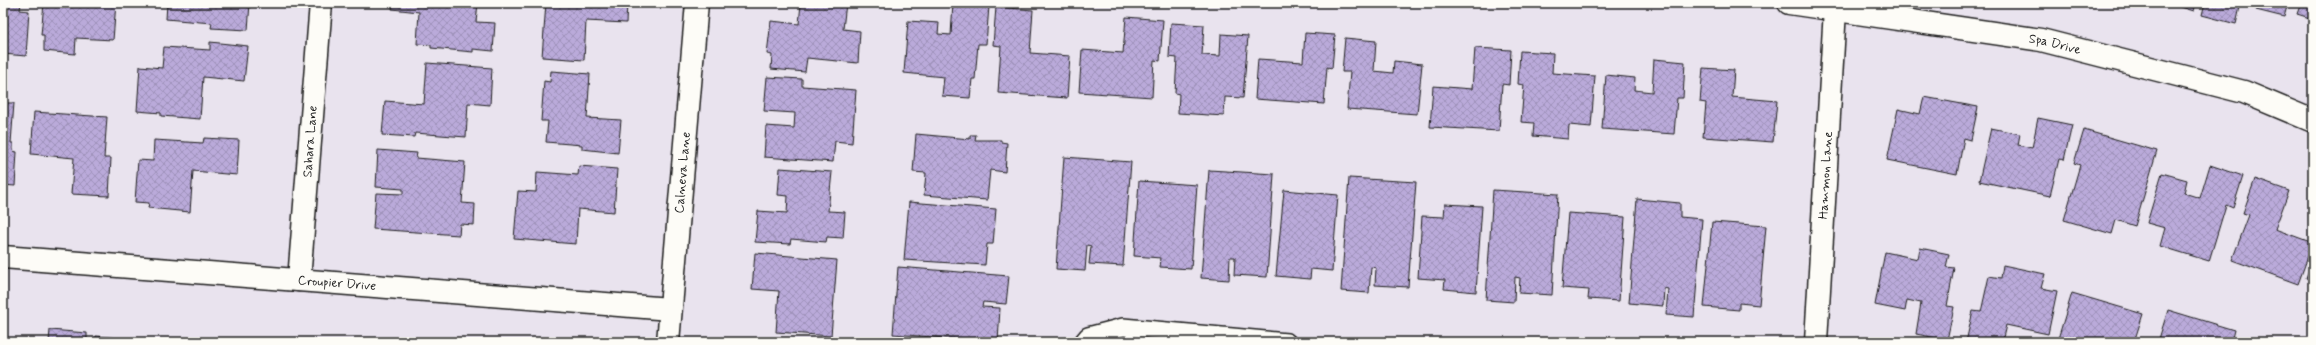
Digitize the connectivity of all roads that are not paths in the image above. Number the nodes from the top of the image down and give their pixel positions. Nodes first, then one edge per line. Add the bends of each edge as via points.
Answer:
1 (321, 3) edge
2 (697, 3) edge
3 (1789, 3) edge
4 (1835, 9) junction
5 (2313, 121) edge
6 (3, 257) edge
7 (299, 280) junction
8 (670, 309) junction
9 (668, 342) edge
10 (1082, 342) edge
11 (1287, 342) edge
12 (1816, 342) edge

1 - 7 street, Sahara Lane
2 - 8 street, Calneva Lane
3 - 4 street, Spa Drive
4 - 5 street, Spa Drive via 2041,40 2244,92
4 - 12 street, Hammon Lane
6 - 7 street, Croupier Drive
7 - 8 street, Croupier Drive
8 - 9 street, Calneva Lane
10 - 11 lane via 1088,336 1123,327

